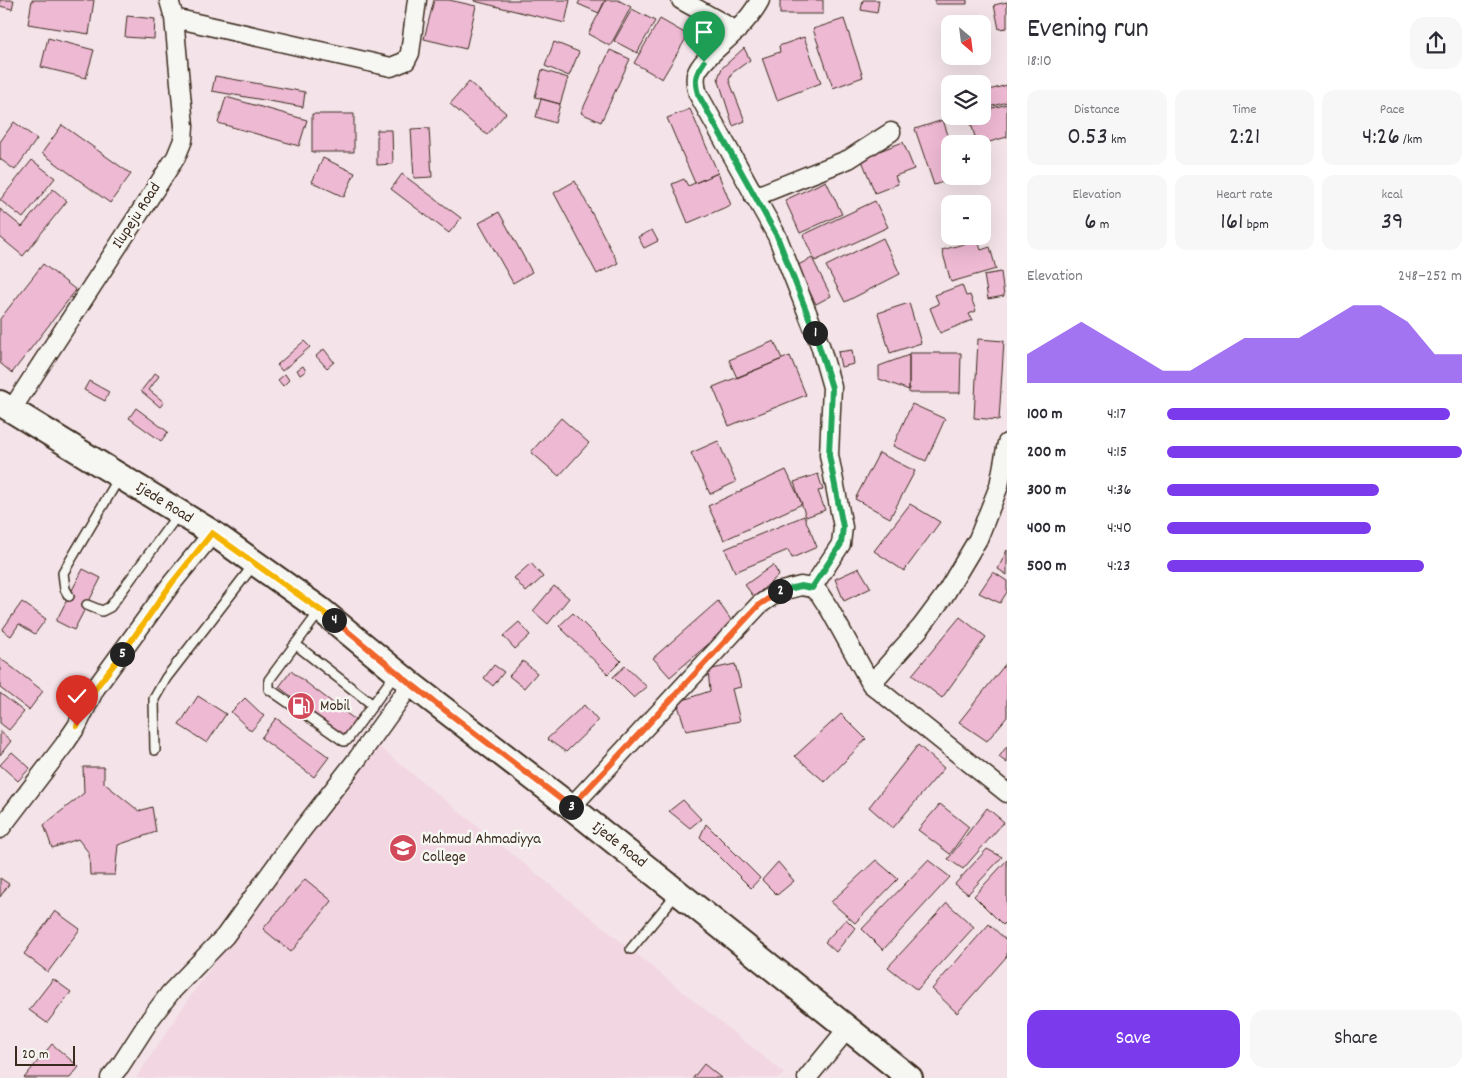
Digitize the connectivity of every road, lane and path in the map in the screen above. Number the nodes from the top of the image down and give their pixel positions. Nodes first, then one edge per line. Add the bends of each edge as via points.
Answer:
1 (169, 0) edge
2 (417, 0) edge
3 (681, 0) edge
4 (760, 0) edge
5 (174, 18) junction
6 (737, 31) junction
7 (891, 132) dead end
8 (754, 197) junction
9 (6, 406) edge
10 (1007, 444) edge
11 (120, 476) junction
12 (179, 512) junction
13 (212, 533) junction
14 (255, 563) junction
15 (812, 588) junction
16 (69, 596) dead end
17 (87, 605) dead end
18 (321, 610) junction
19 (295, 644) junction
20 (404, 678) junction
21 (871, 684) junction
22 (373, 705) junction
23 (155, 750) dead end
24 (1007, 793) edge
25 (571, 807) junction
26 (0, 829) edge
27 (678, 892) junction
28 (631, 949) dead end
29 (848, 1028) junction
30 (110, 1078) edge
31 (807, 1078) edge
32 (910, 1078) edge

1 - 5 street, Ilupeju Road
2 - 5 street via 410,53 406,61 391,66
3 - 6 street
4 - 6 street
5 - 9 street, Ilupeju Road via 184,140
6 - 8 street via 704,62 696,73 695,84
7 - 8 street via 849,159
8 - 15 street via 777,236 820,345 832,388 829,455 843,527 841,544
9 - 11 main road, Ijede Road
10 - 21 street via 999,486 978,539 922,627
11 - 12 main road, Ijede Road
11 - 16 lane via 63,573
12 - 13 main road, Ijede Road
12 - 17 lane via 110,607 102,611
13 - 14 main road, Ijede Road
13 - 26 street via 95,689 77,726
14 - 18 main road, Ijede Road
14 - 23 lane via 166,678 154,699
15 - 21 street via 830,610
15 - 25 street via 801,586 778,592 759,605
18 - 19 lane
18 - 20 main road, Ijede Road
19 - 22 lane
19 - 22 lane via 269,680 269,690 344,741
20 - 22 lane
20 - 25 main road, Ijede Road
20 - 30 street via 224,936 170,993
21 - 24 street
25 - 27 main road, Ijede Road
27 - 28 lane
27 - 29 main road, Ijede Road
29 - 31 street
29 - 32 main road, Ijede Road

